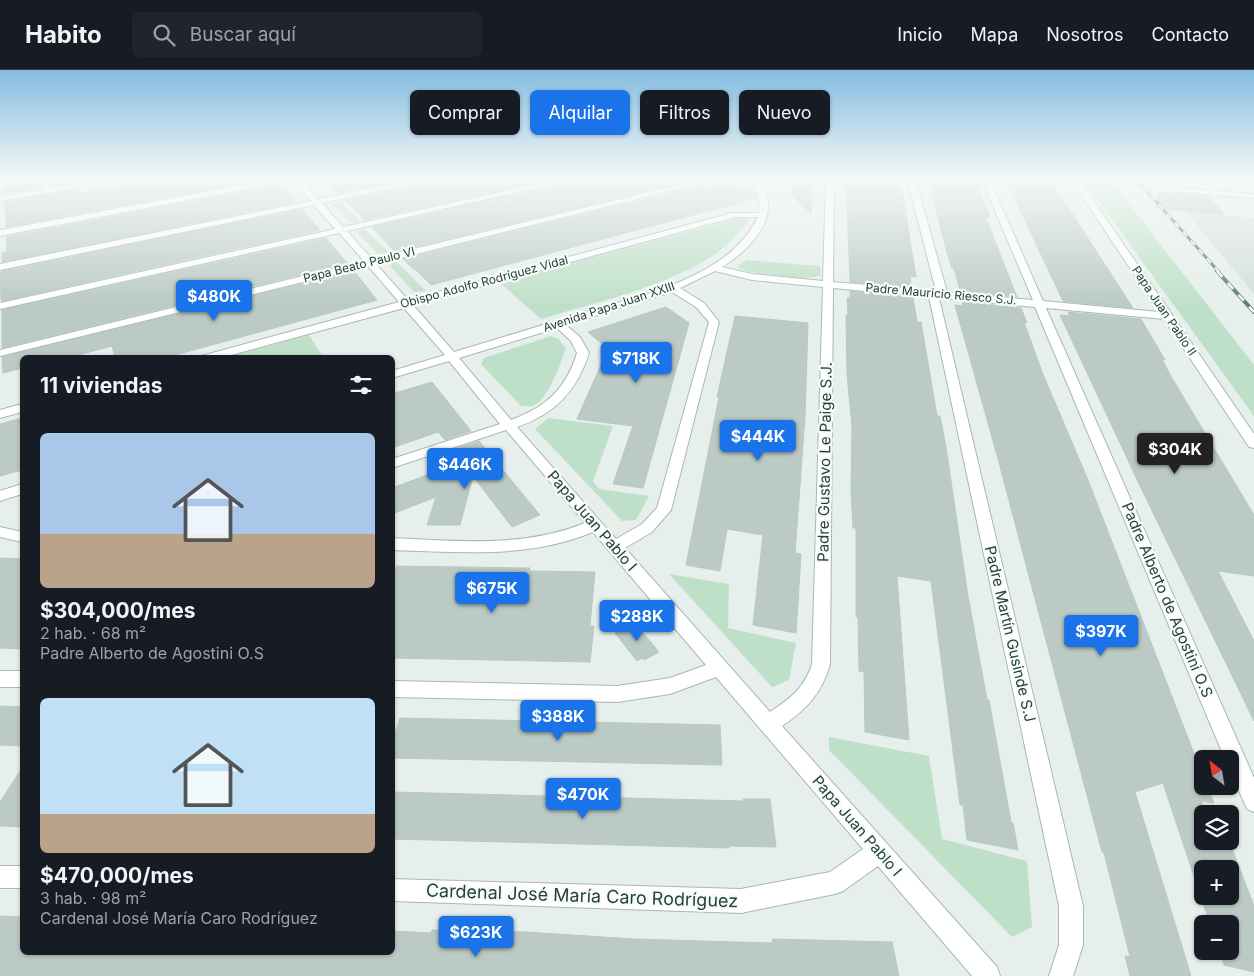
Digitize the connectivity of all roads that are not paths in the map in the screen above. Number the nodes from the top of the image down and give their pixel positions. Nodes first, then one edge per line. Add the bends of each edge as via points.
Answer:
1 (67, 220) edge
2 (227, 220) edge
3 (332, 220) edge
4 (384, 220) edge
5 (544, 220) edge
6 (715, 220) edge
7 (761, 220) edge
8 (829, 220) edge
9 (921, 220) edge
10 (1003, 220) edge
11 (1103, 220) edge
12 (340, 230) junction
13 (0, 233) edge
14 (369, 263) junction
15 (0, 267) edge
16 (714, 268) junction
17 (828, 284) junction
18 (671, 287) junction
19 (937, 293) junction
20 (404, 303) junction
21 (1039, 303) junction
22 (0, 306) edge
23 (1168, 316) junction
24 (559, 324) junction
25 (0, 353) edge
26 (216, 355) edge
27 (452, 356) junction
28 (395, 374) edge
29 (20, 409) edge
30 (0, 414) edge
31 (508, 425) junction
32 (1254, 444) edge
33 (395, 463) edge
34 (20, 490) edge
35 (0, 496) edge
36 (596, 525) junction
37 (0, 532) edge
38 (20, 537) edge
39 (395, 544) edge
40 (615, 547) junction
41 (720, 667) junction
42 (0, 679) edge
43 (20, 679) edge
44 (395, 689) edge
45 (769, 724) junction
46 (1254, 802) edge
47 (879, 851) junction
48 (0, 877) edge
49 (20, 878) edge
50 (395, 890) edge
51 (988, 976) edge
52 (1061, 976) edge

1 - 13 street
2 - 15 street
3 - 12 street, Papa Juan Pablo I
4 - 12 street
5 - 14 street, Papa Beato Paulo VI
6 - 20 street, Obispo Adolfo Rodríguez Vidal
7 - 16 street, Avenida Papa Juan XXIII via 754,235
8 - 17 street, Padre Gustavo Le Paige S.J.
9 - 19 street, Padre Martín Gusinde S.J
10 - 21 street, Padre Alberto de Agostini O.S
11 - 23 street, Papa Juan Pablo II
12 - 14 street, Papa Juan Pablo I
12 - 22 street
14 - 20 street, Papa Juan Pablo I
14 - 25 street, Papa Beato Paulo VI
16 - 17 street, Padre Mauricio Riesco S.J. via 752,277
16 - 18 street, Avenida Papa Juan XXIII
17 - 19 street, Padre Mauricio Riesco S.J.
17 - 45 street, Padre Gustavo Le Paige S.J. via 821,664 810,693
18 - 24 street, Avenida Papa Juan XXIII
18 - 40 street via 700,305 714,322 664,510 647,528
19 - 21 street, Padre Mauricio Riesco S.J.
19 - 52 street, Padre Martín Gusinde S.J via 1071,906 1071,945
20 - 26 street, Obispo Adolfo Rodríguez Vidal
20 - 27 street, Papa Juan Pablo I
21 - 23 street, Padre Mauricio Riesco S.J.
21 - 46 street, Padre Alberto de Agostini O.S
23 - 32 street, Papa Juan Pablo II
24 - 27 street, Avenida Papa Juan XXIII
24 - 31 street via 576,339 583,353 577,372 559,398 550,405
27 - 28 street, Avenida Papa Juan XXIII
27 - 31 street, Papa Juan Pablo I
29 - 30 street
31 - 33 street
31 - 36 street, Papa Juan Pablo I
34 - 35 street
36 - 39 street via 572,536 528,546
36 - 40 street, Papa Juan Pablo I
37 - 38 street
40 - 41 street, Papa Juan Pablo I
41 - 44 street via 676,685 631,693
41 - 45 street, Papa Juan Pablo I
42 - 43 street
45 - 47 street, Papa Juan Pablo I
47 - 50 street, Cardenal José María Caro Rodríguez via 835,883 741,902
47 - 51 street, Papa Juan Pablo I
48 - 49 street

